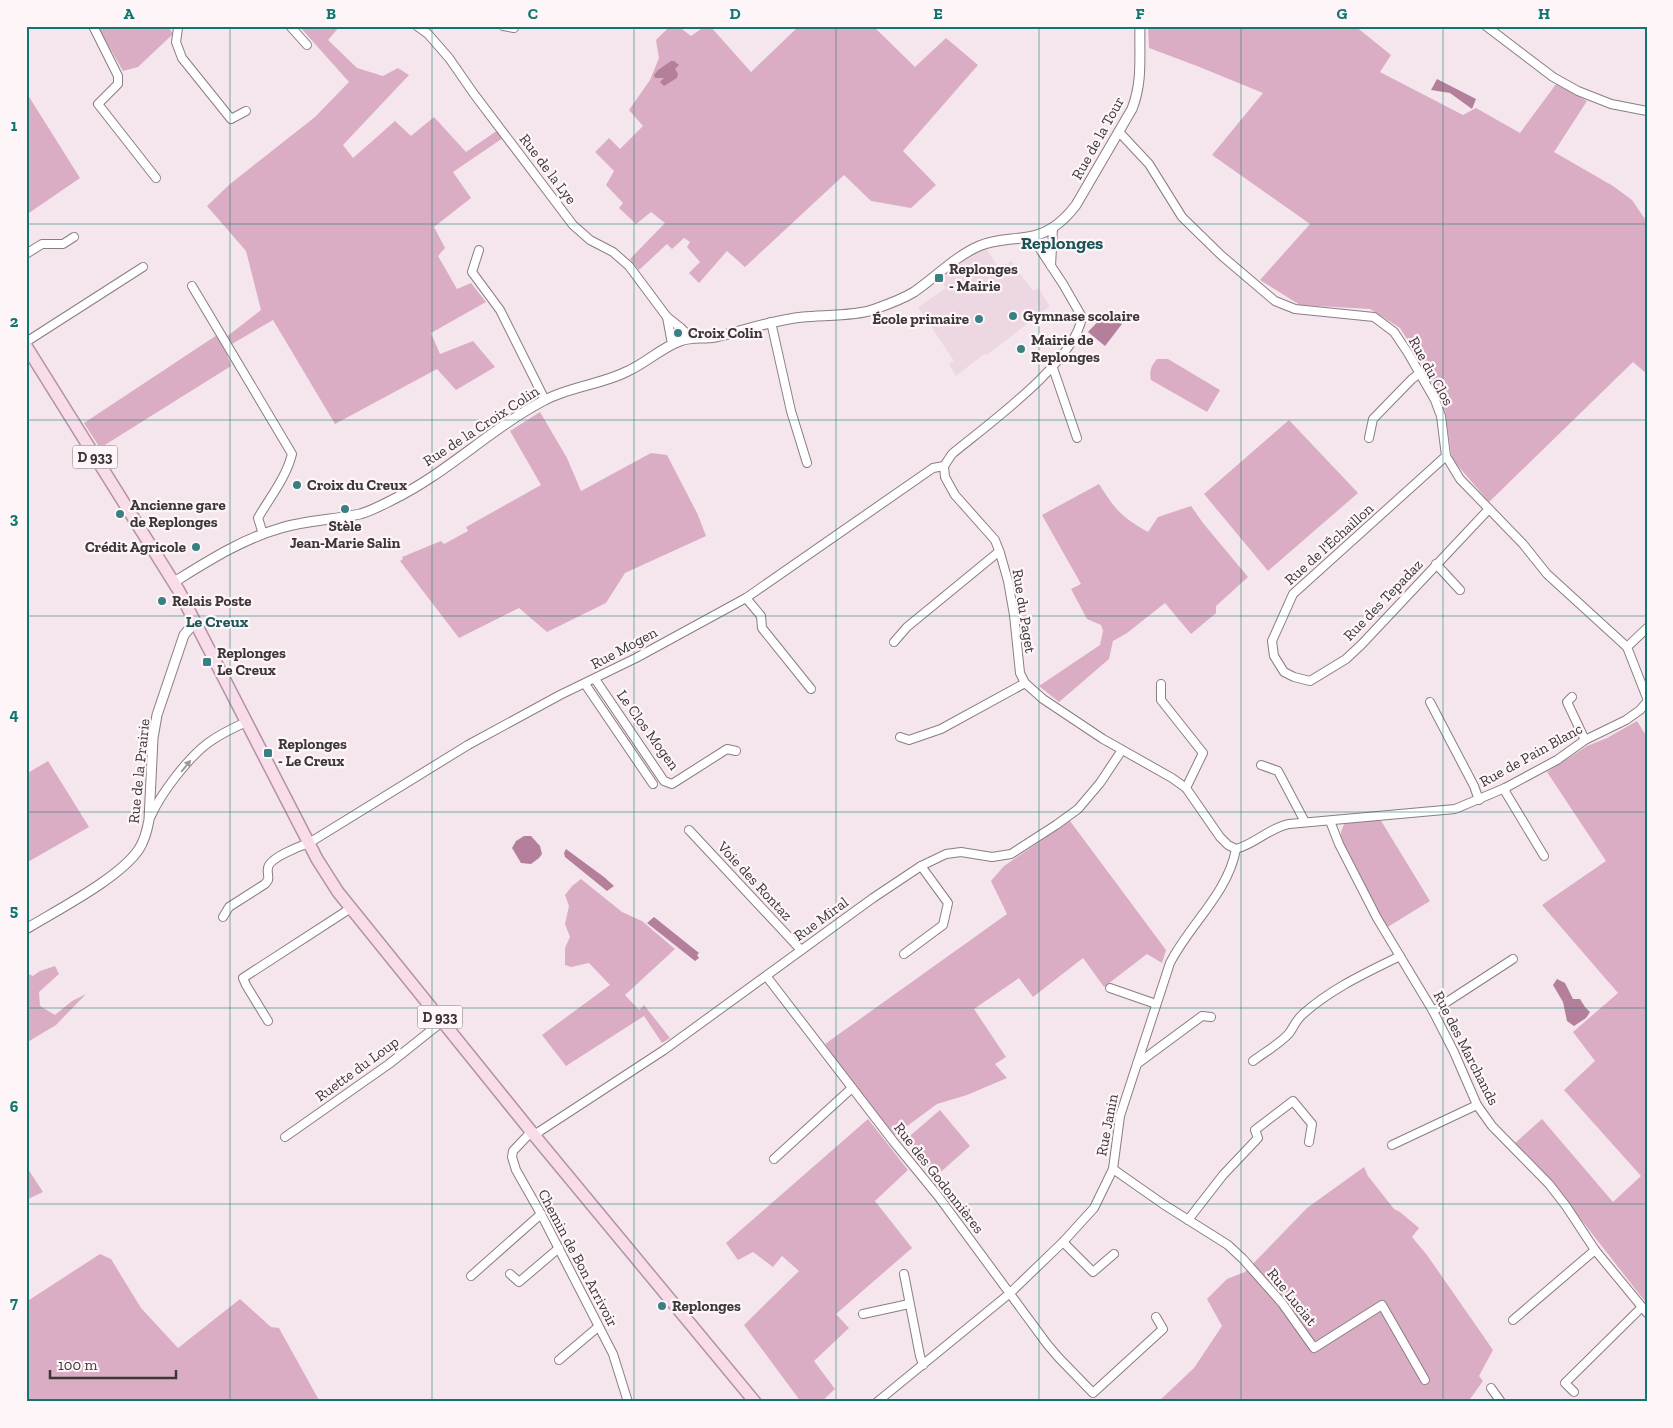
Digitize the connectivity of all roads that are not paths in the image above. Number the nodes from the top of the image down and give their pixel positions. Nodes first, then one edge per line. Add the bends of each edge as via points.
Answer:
1 (93, 26) edge
2 (177, 26) edge
3 (290, 26) edge
4 (417, 26) edge
5 (503, 26) edge
6 (1140, 26) edge
7 (1486, 26) edge
8 (514, 28) dead end
9 (307, 45) dead end
10 (1647, 111) edge
11 (246, 112) dead end
12 (1120, 133) junction
13 (156, 178) dead end
14 (1053, 228) junction
15 (74, 237) dead end
16 (1032, 237) junction
17 (479, 250) dead end
18 (26, 254) edge
19 (1051, 266) junction
20 (143, 268) dead end
21 (192, 286) dead end
22 (667, 318) junction
23 (771, 322) junction
24 (688, 339) junction
25 (26, 342) edge
26 (672, 344) junction
27 (26, 346) edge
28 (1053, 368) junction
29 (1420, 373) junction
30 (545, 400) junction
31 (1077, 438) dead end
32 (1369, 438) dead end
33 (1446, 456) junction
34 (806, 463) dead end
35 (944, 466) junction
36 (1488, 510) junction
37 (263, 534) junction
38 (1000, 553) junction
39 (1436, 564) junction
40 (174, 582) junction
41 (1460, 590) dead end
42 (746, 598) junction
43 (194, 622) junction
44 (1647, 628) edge
45 (894, 642) dead end
46 (1627, 647) junction
47 (1284, 672) joint
48 (595, 679) junction
49 (1025, 683) junction
50 (585, 684) junction
51 (1161, 684) dead end
52 (811, 689) dead end
53 (1572, 697) dead end
54 (1647, 698) edge
55 (1430, 702) dead end
56 (1647, 702) edge
57 (246, 722) junction
58 (900, 737) dead end
59 (1585, 740) junction
60 (1122, 750) junction
61 (736, 751) dead end
62 (1261, 765) dead end
63 (653, 784) dead end
64 (151, 786) junction
65 (1186, 788) junction
66 (1505, 788) junction
67 (165, 792) junction
68 (1479, 800) junction
69 (149, 820) junction
70 (1330, 821) junction
71 (1305, 822) junction
72 (689, 830) dead end
73 (309, 843) junction
74 (1236, 849) junction
75 (1544, 856) dead end
76 (921, 866) junction
77 (351, 908) junction
78 (223, 917) dead end
79 (26, 929) edge
80 (801, 950) junction
81 (904, 954) dead end
82 (1400, 956) junction
83 (1513, 959) dead end
84 (766, 976) junction
85 (1110, 988) dead end
86 (1156, 1004) junction
87 (1433, 1011) junction
88 (1211, 1017) dead end
89 (268, 1020) dead end
90 (443, 1021) junction
91 (1253, 1061) dead end
92 (1136, 1065) junction
93 (852, 1088) junction
94 (1477, 1105) junction
95 (533, 1134) junction
96 (285, 1137) dead end
97 (1309, 1142) dead end
98 (1392, 1145) dead end
99 (774, 1159) dead end
100 (1113, 1169) junction
101 (541, 1214) junction
102 (1188, 1220) junction
103 (1063, 1242) junction
104 (559, 1248) junction
105 (1595, 1250) junction
106 (1114, 1254) dead end
107 (510, 1274) dead end
108 (904, 1274) dead end
109 (471, 1276) dead end
110 (1009, 1294) junction
111 (909, 1304) junction
112 (1644, 1310) edge
113 (863, 1314) dead end
114 (1156, 1317) dead end
115 (1513, 1320) dead end
116 (598, 1327) junction
117 (559, 1360) dead end
118 (923, 1365) junction
119 (1425, 1380) dead end
120 (1490, 1388) dead end
121 (1574, 1392) dead end
122 (628, 1402) edge
123 (756, 1402) edge
124 (877, 1402) edge
125 (1501, 1402) edge

1 - 13 street via 118,76 118,84 98,104
2 - 11 street via 176,42 182,58 231,119
3 - 9 street
4 - 22 street, Rue de la Lye via 449,58 573,225 629,266
5 - 8 street
6 - 12 street, Rue de la Tour via 1138,95
7 - 10 street via 1578,91 1611,104
12 - 14 street, Rue de la Tour via 1068,217
12 - 29 street, Rue du Clos via 1149,164 1182,217 1222,256 1276,300 1295,309 1374,317 1394,332
14 - 16 street, Rue de la Tour
14 - 19 street
15 - 18 street via 63,244 42,244
16 - 19 street
16 - 23 street, Rue de la Croix Colin via 980,245 958,256 913,292 869,311
17 - 30 street via 472,272 500,310
19 - 28 street via 1082,318 1079,330
20 - 25 street
21 - 37 street via 292,454 288,467 258,518
22 - 24 street, Rue de la Lye via 686,333
22 - 26 street, Rue de la Lye
23 - 24 street, Rue de la Croix Colin via 716,337
23 - 34 street
24 - 26 street, Rue de la Croix Colin
26 - 30 street, Rue de la Croix Colin via 624,374
27 - 40 main road, D 933
28 - 31 street
28 - 35 street via 952,454
29 - 32 street via 1373,419
29 - 33 street, Rue du Clos via 1441,416
30 - 37 street, Rue de la Croix Colin via 395,499 362,513 292,525
33 - 36 street, Rue du Clos via 1460,479
33 - 47 street, Rue de l'Échaillon via 1292,594 1272,641 1274,656
35 - 38 street, Rue du Paget via 945,477 955,495 994,540
35 - 42 street, Rue Mogen via 933,468
36 - 39 street, Rue des Tepadaz
36 - 46 street, Rue du Clos via 1523,544 1546,574
37 - 40 street, Rue de la Croix Colin via 214,557
38 - 45 street via 907,627
38 - 49 street, Rue du Paget via 1011,598 1020,673
39 - 41 street
39 - 47 street, Rue des Tepadaz via 1362,644 1339,664 1310,681
40 - 43 main road, D 933
42 - 48 street, Rue Mogen
42 - 52 street via 761,616 762,628
43 - 57 main road, D 933
43 - 64 street, Rue de la Prairie via 184,635 157,715 152,738
44 - 46 street
46 - 54 street
48 - 50 street, Rue Mogen
48 - 61 street, Le Clos Mogen via 664,781 672,784 727,749
49 - 58 street via 941,729 909,740
49 - 60 street via 1043,699
50 - 63 street
50 - 73 street, Rue Mogen via 468,745
51 - 65 street via 1161,700 1203,753
53 - 59 street via 1567,702
55 - 68 street
56 - 59 street, Rue de Pain Blanc via 1626,720
67 -> 57 street via 198,751 216,737
57 - 73 main road, D 933
59 - 66 street, Rue de Pain Blanc via 1557,760
60 - 65 street
60 - 76 street, Rue Miral via 1078,809 1011,854 992,857 961,852 946,854
62 - 71 street via 1278,771
64 - 67 street
64 - 69 street, Rue de la Prairie
65 - 74 street via 1220,838
66 - 68 street, Rue de Pain Blanc
66 - 75 street
67 - 69 street
68 - 70 street, Rue de Pain Blanc via 1456,809
69 - 79 street, Rue de la Prairie via 144,840 135,855 97,885
70 - 71 street
70 - 82 street, Rue des Marchands via 1377,918
71 - 74 street via 1276,828
72 - 80 street, Voie des Rontaz
73 - 77 main road, D 933 via 325,874
73 - 78 street, Rue Mogen via 271,862 265,884 229,907
74 - 86 street, Rue Janin via 1232,867 1220,889 1170,963
76 - 80 street, Rue Miral
76 - 81 street via 948,903 943,925
77 - 89 street via 243,978
77 - 90 main road, D 933
80 - 84 street, Rue Miral
82 - 87 street, Rue des Marchands
82 - 91 street via 1327,995 1302,1015 1289,1033
83 - 87 street
84 - 93 street, Rue des Godonnières
84 - 95 street, Rue Miral via 664,1050
85 - 86 street
86 - 92 street, Rue Janin
87 - 94 street, Rue des Marchands
88 - 92 street via 1202,1016
90 - 95 main road, D 933
90 - 96 street, Ruette du Loup via 389,1064
92 - 100 street, Rue Janin via 1120,1116
93 - 99 street
93 - 110 street, Rue des Godonnières via 938,1196
94 - 98 street
94 - 105 street, Rue des Marchands via 1492,1126 1549,1184
95 - 101 street, Chemin de Bon Arrivoir via 517,1146 512,1156 520,1178
95 - 123 main road, D 933
97 - 102 street via 1312,1124 1293,1101 1255,1130 1258,1138 1223,1175
100 - 102 street, Rue Luciat
100 - 103 street, Rue Janin via 1094,1208
101 - 104 street, Chemin de Bon Arrivoir
101 - 109 street
102 - 119 street, Rue Luciat via 1228,1245 1243,1259 1282,1303 1314,1348 1382,1306
103 - 106 street via 1093,1272
103 - 110 street, Rue Janin
104 - 107 street via 519,1282
104 - 116 street, Chemin de Bon Arrivoir
105 - 112 street, Rue des Marchands
105 - 115 street
108 - 111 street
110 - 114 street, Rue des Godonnières via 1059,1358 1093,1393 1163,1329
110 - 118 street, Rue Janin
111 - 113 street
111 - 118 street
112 - 121 street via 1565,1384
116 - 117 street
116 - 122 street, Chemin de Bon Arrivoir via 613,1354
118 - 124 street, Rue Janin
120 - 125 street

